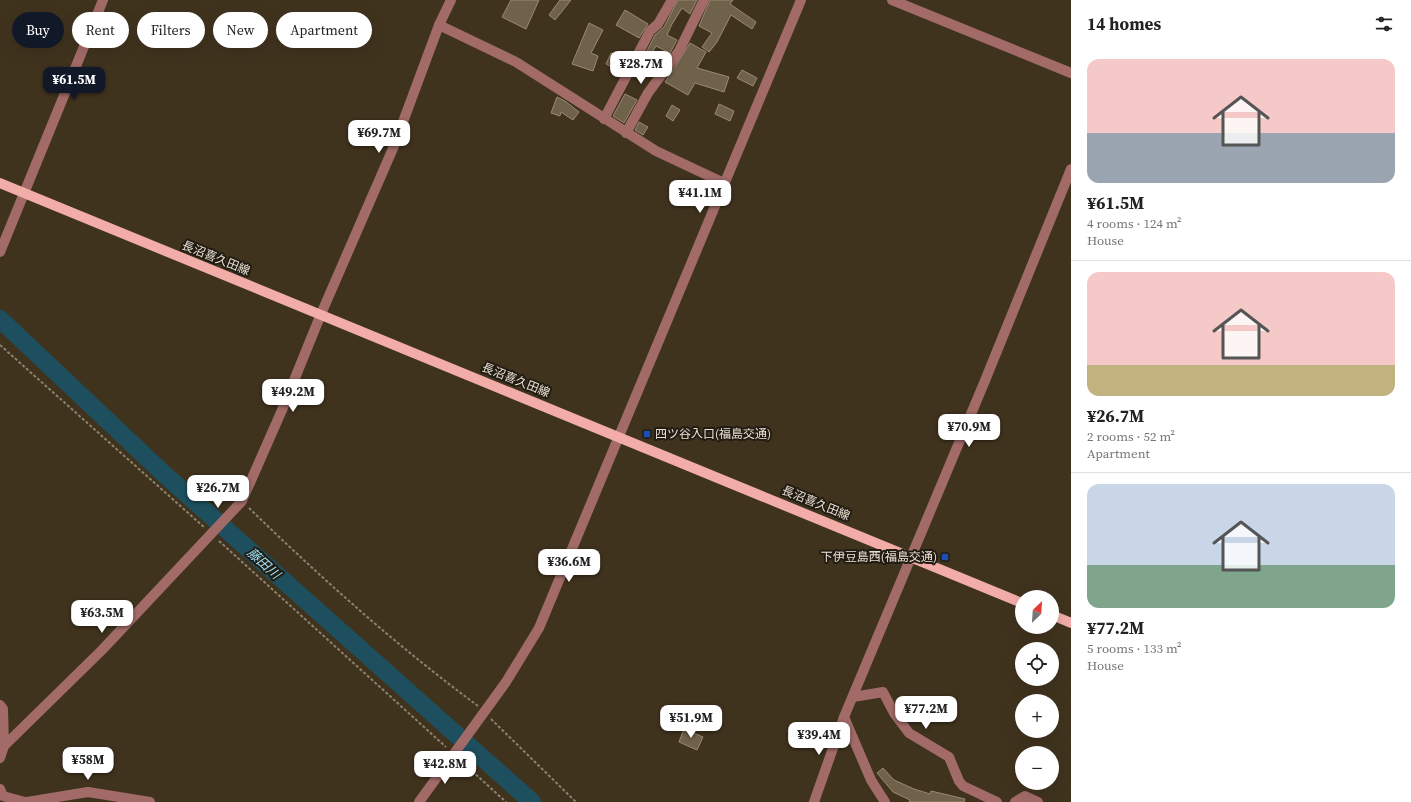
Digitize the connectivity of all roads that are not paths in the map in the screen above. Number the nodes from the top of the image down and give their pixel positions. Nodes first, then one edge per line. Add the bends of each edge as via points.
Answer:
1 (103, 0) edge
2 (450, 0) edge
3 (672, 0) edge
4 (704, 0) edge
5 (801, 0) edge
6 (892, 0) edge
7 (439, 25) junction
8 (1071, 73) edge
9 (604, 119) junction
10 (626, 133) junction
11 (1071, 169) edge
12 (0, 183) edge
13 (724, 183) junction
14 (24, 193) junction
15 (0, 252) edge
16 (321, 314) junction
17 (618, 436) junction
18 (912, 557) junction
19 (1015, 600) edge
20 (1059, 618) edge
21 (1071, 623) edge
22 (853, 697) junction
23 (0, 705) edge
24 (844, 717) junction
25 (4, 746) junction
26 (0, 758) edge
27 (0, 789) edge
28 (26, 802) edge
29 (150, 802) edge
30 (419, 802) edge
31 (814, 802) edge
32 (886, 802) edge
33 (997, 802) edge
34 (1015, 802) edge
35 (1038, 802) edge

1 - 14 street
2 - 7 street
3 - 9 street via 658,24 650,31
4 - 10 street via 679,51 648,93
5 - 13 street
6 - 8 street
7 - 9 street via 516,62
7 - 16 street via 394,146
9 - 10 street
10 - 13 street via 656,151
11 - 18 street
12 - 14 main road, 長沼喜久田線
13 - 17 street
14 - 15 street
14 - 16 main road, 長沼喜久田線
16 - 17 main road, 長沼喜久田線
16 - 25 street via 242,501 102,650
17 - 18 main road, 長沼喜久田線
17 - 30 street via 539,628 521,659
18 - 19 main road, 長沼喜久田線
18 - 22 street
20 - 21 main road
22 - 24 street
22 - 33 street via 883,692 909,733 949,757 963,786
23 - 25 street
24 - 31 street
24 - 32 street via 871,780
25 - 26 street
27 - 28 street via 3,796
28 - 29 street via 88,792
34 - 35 street via 1025,796

